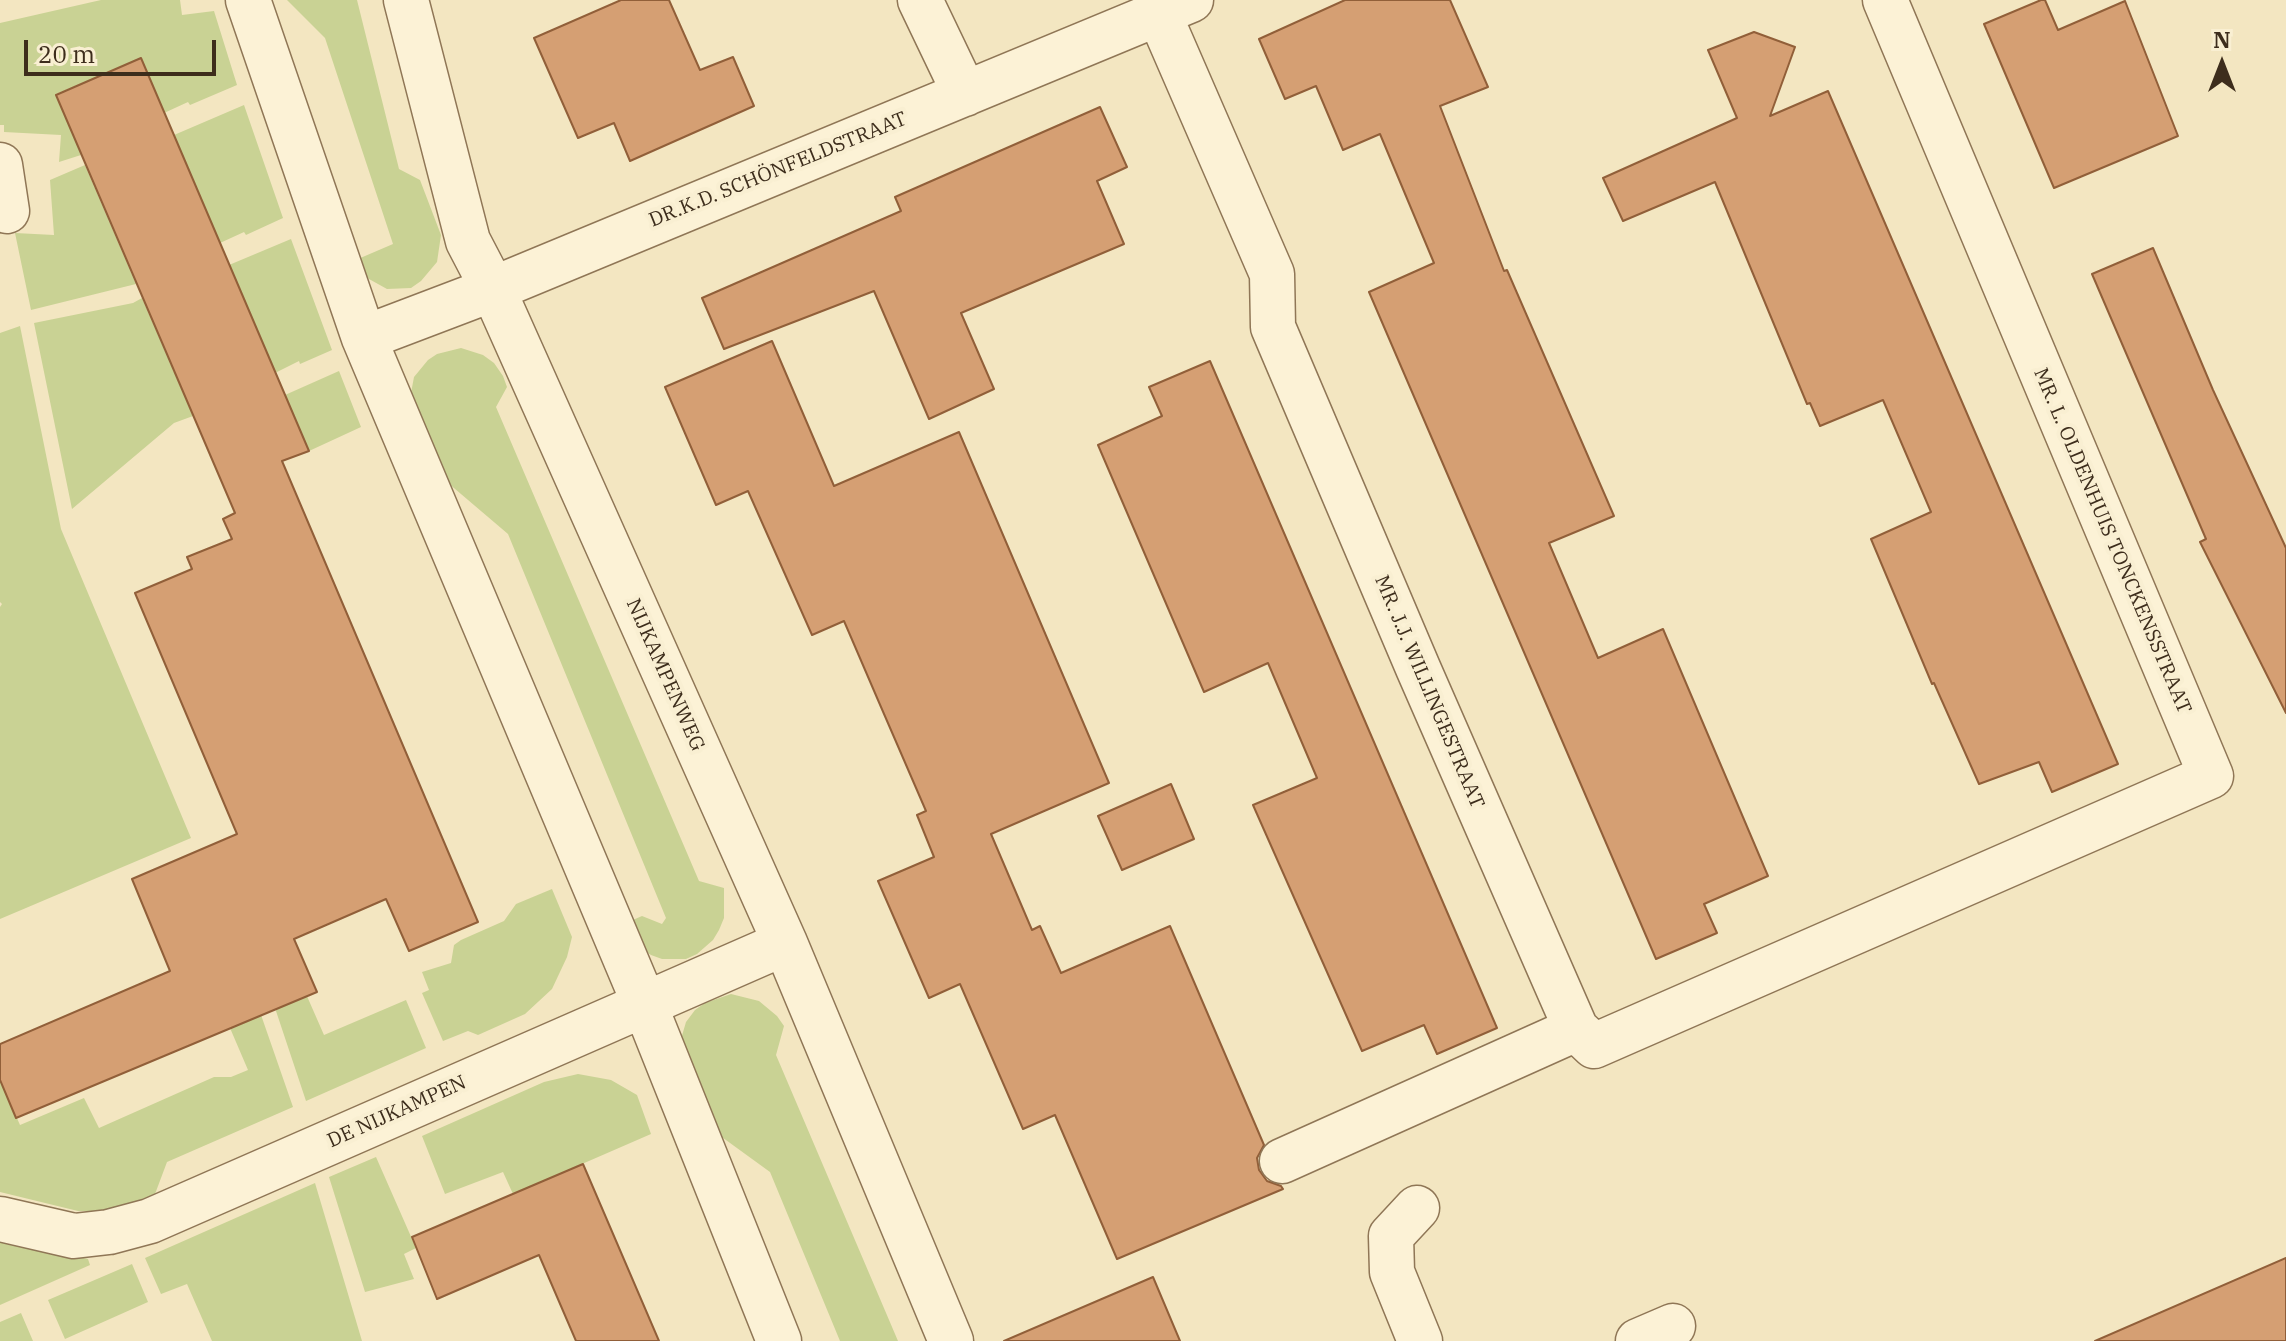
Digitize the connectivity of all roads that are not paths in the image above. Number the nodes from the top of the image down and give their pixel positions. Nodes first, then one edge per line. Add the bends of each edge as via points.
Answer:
1 (248, 0) edge
2 (406, 0) edge
3 (920, 0) edge
4 (1885, 0) edge
5 (1175, 7) edge
6 (965, 94) junction
7 (0, 165) edge
8 (7, 211) dead end
9 (493, 289) junction
10 (364, 338) junction
11 (785, 943) junction
12 (644, 1003) junction
13 (1576, 1029) junction
14 (1282, 1161) dead end
15 (1417, 1208) dead end
16 (0, 1219) edge
17 (779, 1341) edge
18 (951, 1341) edge
19 (1420, 1341) edge

1 - 10 street
2 - 9 street, NIJKAMPENWEG via 468,241
3 - 6 street
4 - 13 street, MR. L. OLDENHUIS TONCKENSSTRAAT via 2211,776 1594,1046
5 - 6 street, DR.K.D. SCHÖNFELDSTRAAT
5 - 13 street, MR. J.J. WILLINGESTRAAT via 1272,274 1273,327
6 - 9 street, DR.K.D. SCHÖNFELDSTRAAT
7 - 8 street
9 - 10 street, DR.K.D. SCHÖNFELDSTRAAT
9 - 11 street, NIJKAMPENWEG
10 - 12 street
11 - 12 street, DE NIJKAMPEN
11 - 18 street, NIJKAMPENWEG
12 - 16 street, DE NIJKAMPEN via 150,1221 74,1236
12 - 17 street
13 - 14 street
15 - 19 street via 1391,1236 1392,1272

